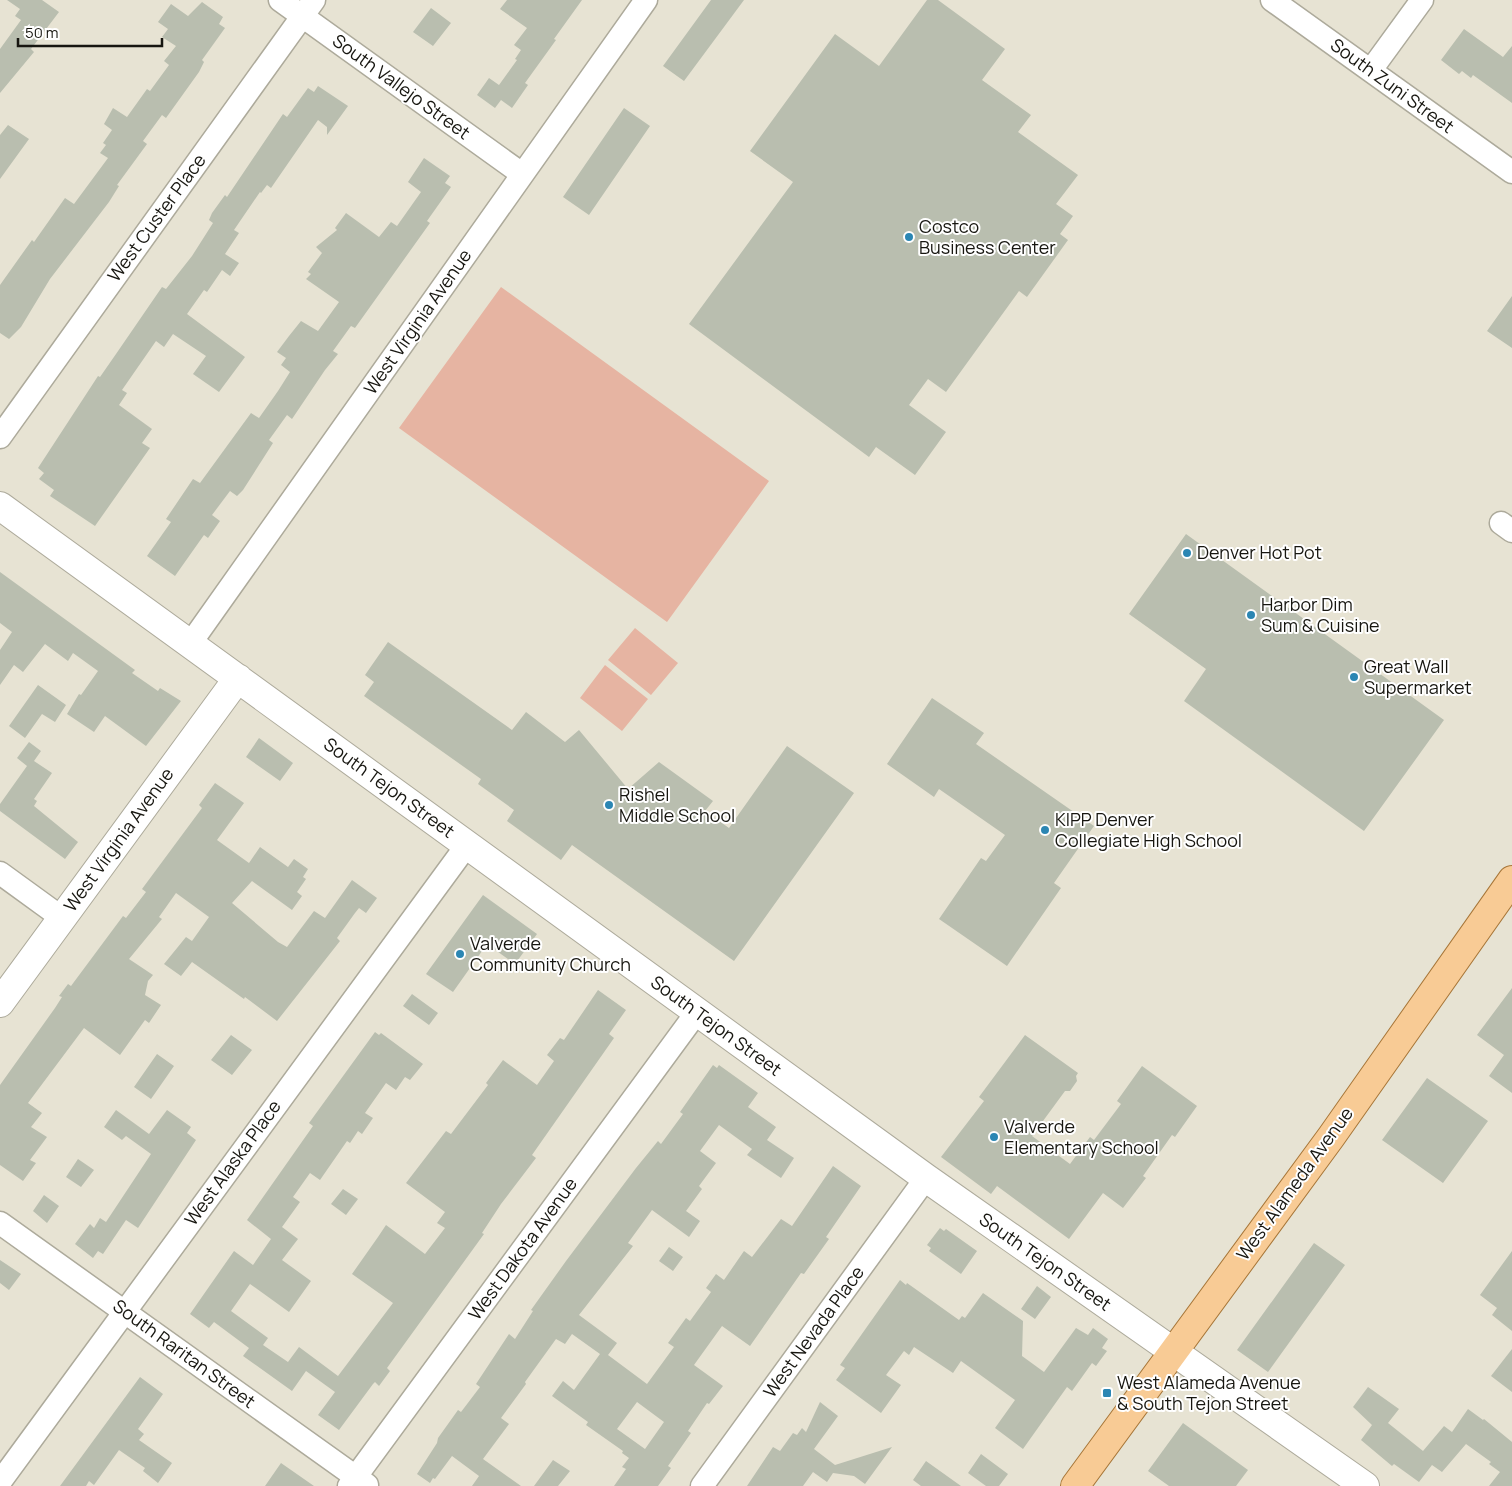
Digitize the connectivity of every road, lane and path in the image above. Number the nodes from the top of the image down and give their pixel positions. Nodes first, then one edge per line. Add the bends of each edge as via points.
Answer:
1 (280, 0) edge
2 (646, 0) edge
3 (1272, 0) edge
4 (1422, 0) edge
5 (308, 8) edge
6 (1371, 70) junction
7 (1512, 172) edge
8 (522, 174) junction
9 (0, 437) edge
10 (0, 506) edge
11 (190, 644) junction
12 (238, 678) junction
13 (467, 845) junction
14 (0, 873) edge
15 (1512, 880) edge
16 (62, 918) junction
17 (0, 1003) edge
18 (697, 1012) junction
19 (926, 1178) junction
20 (0, 1223) edge
21 (125, 1311) junction
22 (1173, 1352) junction
23 (0, 1482) edge
24 (357, 1483) edge
25 (702, 1486) edge
26 (1075, 1486) edge
27 (1365, 1486) edge

1 - 5 street, South Vallejo Street
2 - 8 street, West Virginia Avenue
3 - 6 street, South Zuni Street
4 - 6 street
5 - 8 street, South Vallejo Street
5 - 9 street, West Custer Place
6 - 7 street, South Zuni Street
8 - 11 street, West Virginia Avenue
10 - 11 street, South Tejon Street
11 - 12 street, South Tejon Street
12 - 13 street, South Tejon Street
12 - 16 street, West Virginia Avenue
13 - 18 street, South Tejon Street
13 - 21 street, West Alaska Place
14 - 16 street
15 - 22 main road, West Alameda Avenue via 1331,1137
16 - 17 street, West Virginia Avenue
18 - 19 street, South Tejon Street
18 - 24 street, West Dakota Avenue
19 - 22 street, South Tejon Street
19 - 25 street, West Nevada Place
20 - 21 street, South Raritan Street
21 - 23 street, West Alaska Place
21 - 24 street, South Raritan Street
22 - 26 main road, West Alameda Avenue
22 - 27 street, South Tejon Street

